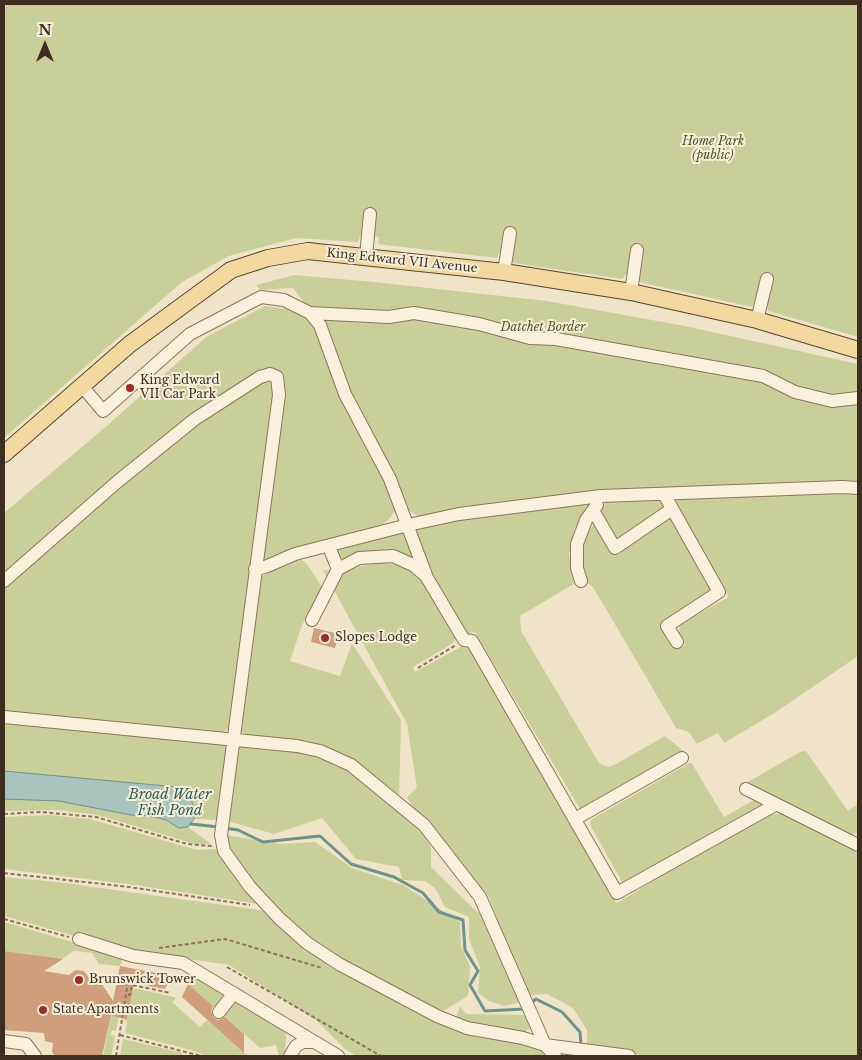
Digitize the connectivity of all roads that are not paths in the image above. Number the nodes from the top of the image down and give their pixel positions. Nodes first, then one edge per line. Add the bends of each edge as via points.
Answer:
1 (370, 214) dead end
2 (510, 233) dead end
3 (637, 250) dead end
4 (366, 256) junction
5 (504, 272) junction
6 (767, 279) dead end
7 (631, 292) junction
8 (310, 313) junction
9 (757, 320) junction
10 (858, 350) edge
11 (82, 386) junction
12 (858, 398) edge
13 (4, 454) edge
14 (858, 488) edge
15 (664, 494) junction
16 (601, 496) junction
17 (672, 509) junction
18 (594, 512) junction
19 (408, 524) junction
20 (329, 547) junction
21 (255, 569) junction
22 (338, 569) junction
23 (426, 576) junction
24 (4, 581) edge
25 (581, 581) dead end
26 (312, 620) dead end
27 (677, 642) dead end
28 (4, 717) edge
29 (234, 739) junction
30 (682, 758) dead end
31 (746, 790) dead end
32 (775, 805) junction
33 (575, 819) junction
34 (858, 831) edge
35 (846, 838) junction
36 (858, 845) edge
37 (79, 940) road end
38 (234, 993) junction
39 (219, 1012) dead end
40 (288, 1026) junction
41 (4, 1041) edge
42 (314, 1042) junction
43 (545, 1046) junction
44 (291, 1054) edge
45 (35, 1056) edge
46 (338, 1056) edge
47 (555, 1056) edge
48 (628, 1056) edge

1 - 4 lane
2 - 5 lane
3 - 7 lane
4 - 5 main road, King Edward VII Avenue
4 - 11 main road, King Edward VII Avenue via 308,251 268,258 231,270 130,344
5 - 7 main road, King Edward VII Avenue
6 - 9 lane
7 - 9 main road, King Edward VII Avenue
8 - 11 lane via 284,300 262,297 190,334 103,411
8 - 12 lane via 389,317 414,313 479,324 530,338 556,339 763,376 795,392 832,401
8 - 19 lane via 320,325 345,394 390,479
9 - 10 main road, King Edward VII Avenue
11 - 13 main road, King Edward VII Avenue
14 - 15 lane
15 - 16 lane
15 - 17 lane
16 - 18 lane
16 - 19 lane via 459,514
17 - 18 lane via 616,548
17 - 27 lane via 720,592 667,626
18 - 25 lane via 586,520 577,544
19 - 20 lane
19 - 23 lane
20 - 21 lane via 295,554
20 - 22 lane
21 - 24 lane via 279,395 279,380 270,374 214,405 162,444
21 - 29 lane
22 - 23 lane via 359,558 393,556 413,565
22 - 26 lane
23 - 33 lane via 464,640 472,641
28 - 29 lane
29 - 43 lane via 309,748 341,759 424,825 480,897
29 - 43 lane via 221,839 235,869 267,906 321,953 437,1016 467,1028 523,1038
30 - 33 lane
31 - 32 lane
32 - 33 lane via 617,893
32 - 35 lane
34 - 35 lane
35 - 36 lane
37 - 38 lane via 133,956 183,963
38 - 39 lane
38 - 40 lane
40 - 42 lane
40 - 44 lane via 292,1033
41 - 45 lane via 26,1044
42 - 44 lane via 303,1042
42 - 46 lane
43 - 47 lane
43 - 48 lane

